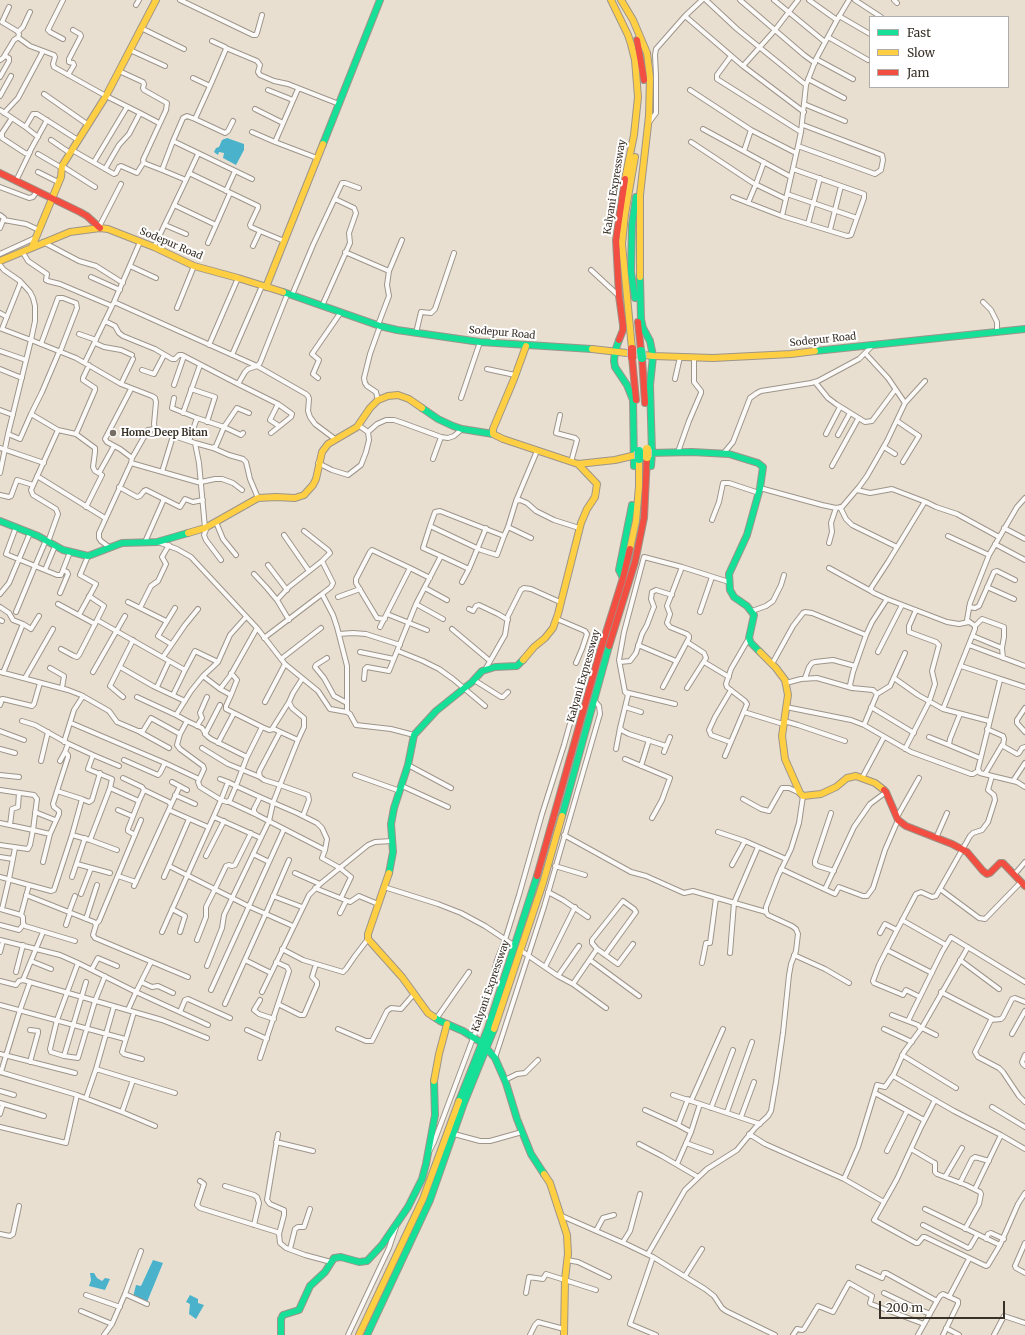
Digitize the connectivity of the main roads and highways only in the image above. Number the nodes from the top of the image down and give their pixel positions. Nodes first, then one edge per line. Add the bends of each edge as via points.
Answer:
1 (156, 0) edge
2 (380, 0) edge
3 (612, 0) edge
4 (620, 2) edge
5 (0, 173) edge
6 (52, 198) junction
7 (99, 228) junction
8 (39, 240) junction
9 (0, 260) edge
10 (264, 287) junction
11 (1025, 329) edge
12 (526, 346) junction
13 (615, 351) junction
14 (653, 356) junction
15 (493, 434) junction
16 (643, 454) junction
17 (575, 463) junction
18 (0, 521) edge
19 (627, 579) junction
20 (1023, 884) edge
21 (516, 947) junction
22 (447, 1024) junction
23 (485, 1045) junction
24 (564, 1332) edge
25 (281, 1335) edge
26 (359, 1335) edge
27 (367, 1335) edge

1 - 6 main road via 106,96 62,167 61,177
2 - 10 main road
3 - 13 main road, Kalyani Expressway via 631,44 636,63 638,97 616,240 623,330
3 - 16 main road via 634,42 639,61 642,100 622,244 638,428
4 - 14 main road, Kalyani Expressway via 632,20 647,53 650,77 640,195 639,279 641,319
4 - 16 main road via 638,43 646,100 642,156 632,225 631,272 642,354
5 - 6 main road
6 - 7 main road via 87,216
6 - 8 main road via 39,230
7 - 8 main road, Sodepur Road
7 - 10 main road, Sodepur Road via 154,247 194,266
8 - 9 main road, Sodepur Road via 32,247
10 - 12 main road, Sodepur Road via 379,326 480,342
11 - 14 main road, Sodepur Road via 791,354 712,358
12 - 13 main road, Sodepur Road
12 - 15 main road via 492,429
13 - 14 main road, Sodepur Road
13 - 16 main road, Kalyani Expressway via 615,367 633,400
14 - 16 main road, Kalyani Expressway
15 - 17 main road
15 - 18 main road via 462,429 438,419 410,398 388,396 378,400 358,425 328,444 318,463 316,479 304,495 295,498 258,498 206,527 157,542 122,543 88,556 70,552 30,532
16 - 17 main road via 615,460
16 - 19 main road
16 - 19 main road, Kalyani Expressway via 649,480 649,509 635,578
16 - 20 main road via 729,454 764,468 747,535 729,582 734,597 747,606 754,615 749,638 785,680 788,695 782,736 785,759 801,795 821,794 847,778 856,776 875,782 886,792 898,818 906,826 962,849 986,874 1003,863
17 - 22 main road via 597,484 597,489 579,528 556,619 549,633 517,666 495,667 482,671 436,711 414,735 408,765 394,808 391,824 391,864 368,939 402,977 428,1013
19 - 21 main road, Kalyani Expressway via 600,655
19 - 21 main road, Kalyani Expressway via 555,843
21 - 23 main road, Kalyani Expressway
22 - 23 main road
22 - 25 main road via 434,1078 435,1116 429,1152 422,1178 408,1207 367,1262 334,1258 325,1272 310,1286 299,1310 283,1315
23 - 24 main road via 495,1058 505,1080 531,1154 550,1183 562,1216 568,1244
23 - 26 main road, Kalyani Expressway via 466,1081 416,1215
23 - 27 main road, Kalyani Expressway via 422,1220

